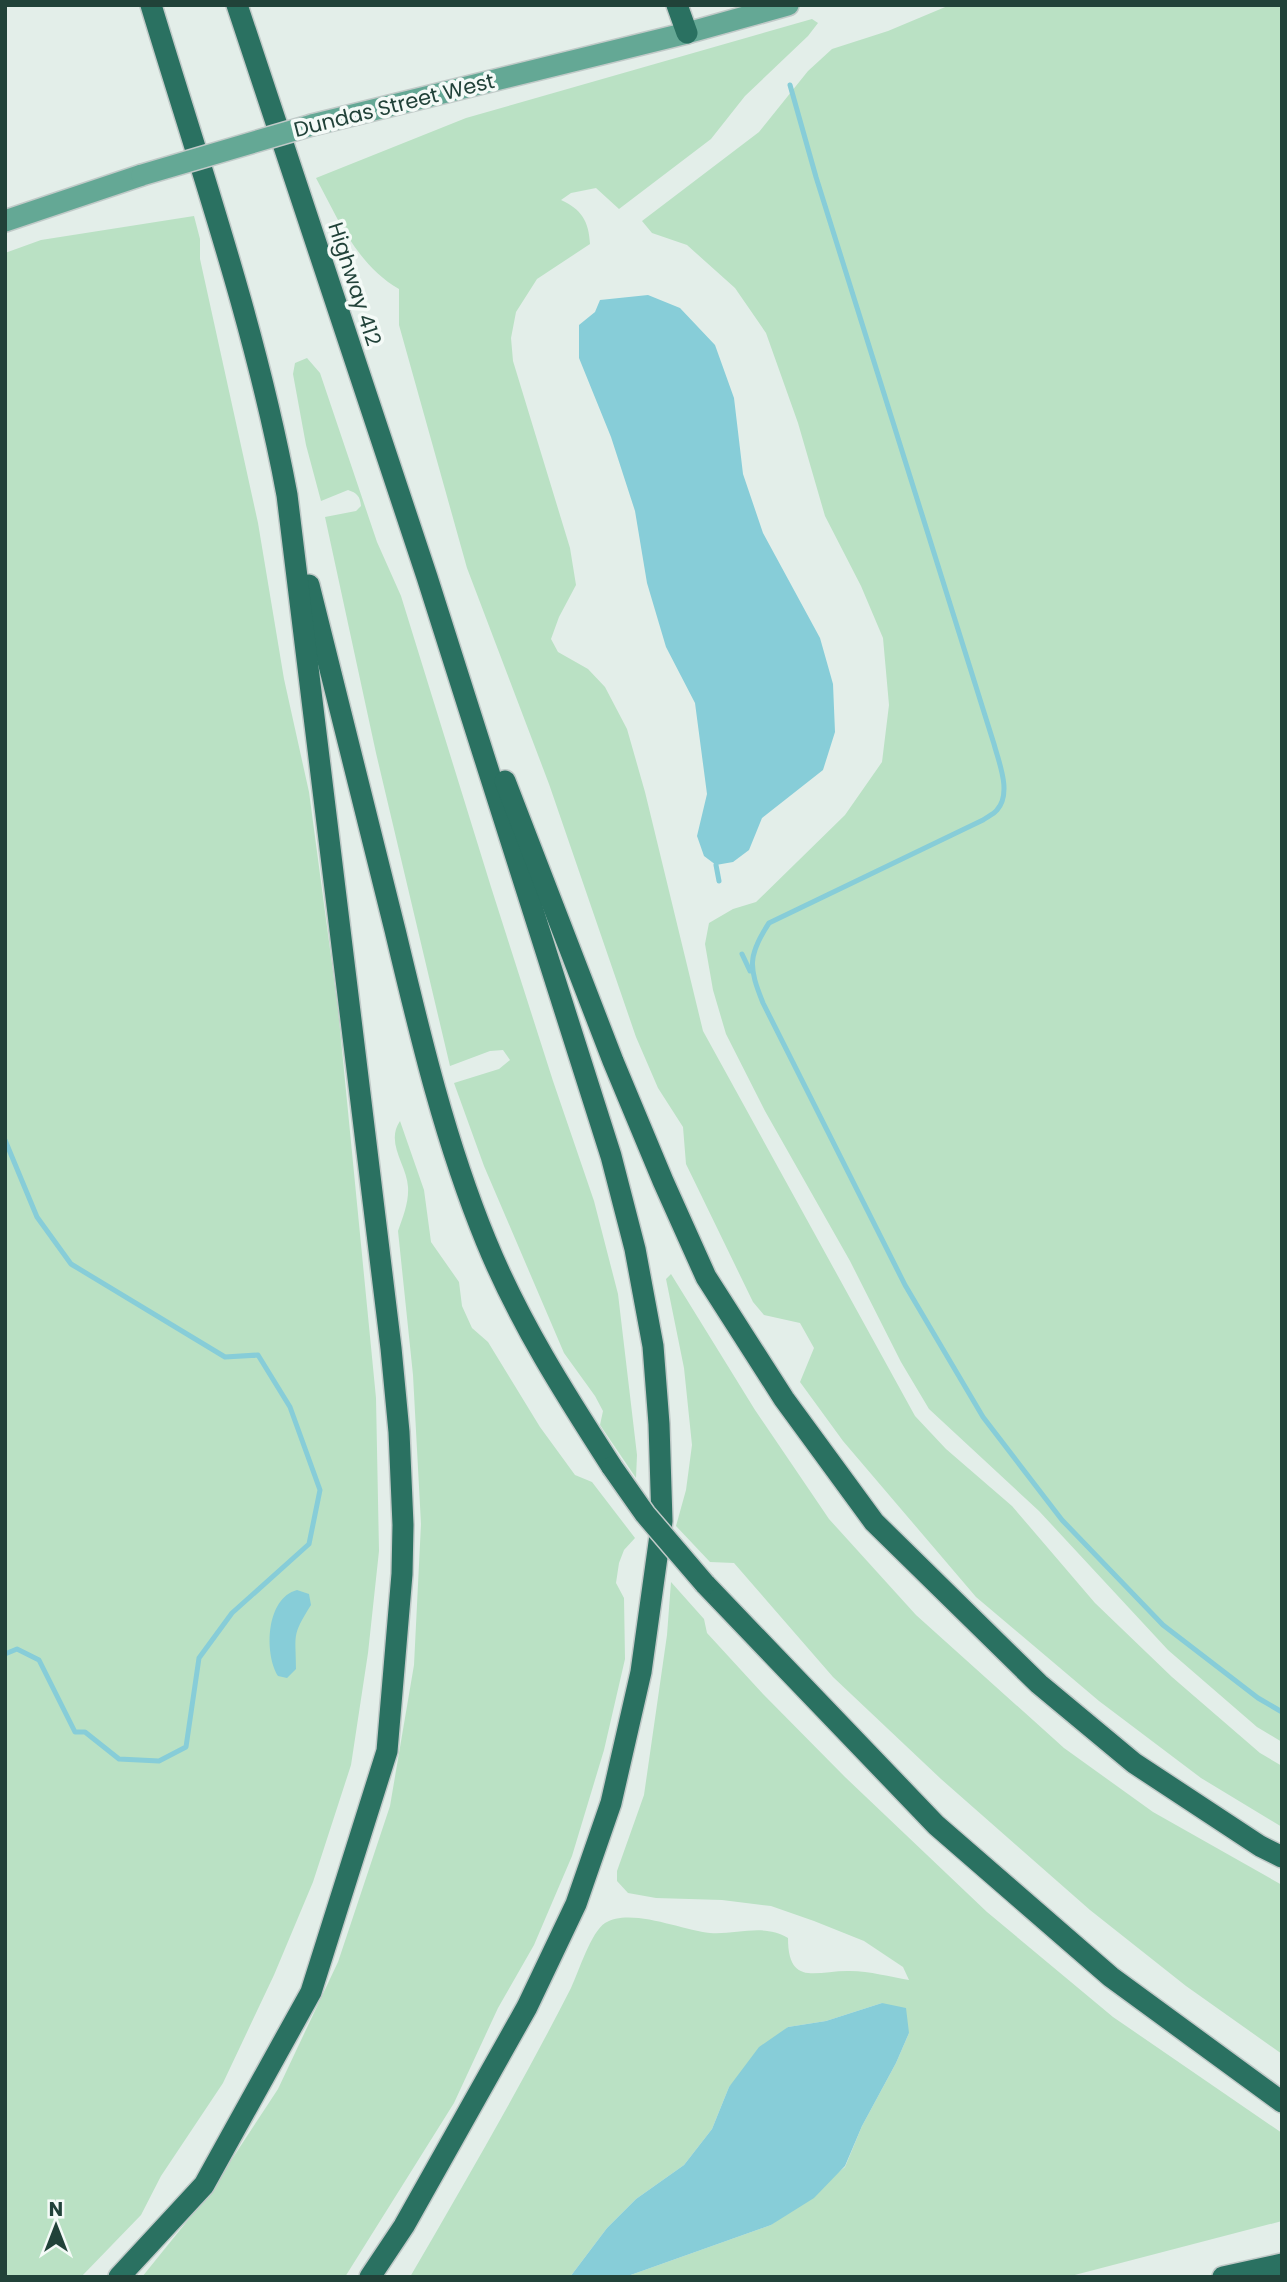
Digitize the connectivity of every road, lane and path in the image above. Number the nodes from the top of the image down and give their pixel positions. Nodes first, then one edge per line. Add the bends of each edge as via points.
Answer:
1 (151, 5) edge
2 (237, 5) edge
3 (677, 5) edge
4 (788, 5) edge
5 (687, 33) junction
6 (5, 221) edge
7 (287, 495) junction
8 (427, 577) junction
9 (1282, 1857) edge
10 (1282, 2102) edge
11 (1282, 2264) edge
12 (119, 2277) edge
13 (370, 2277) edge
14 (1223, 2277) edge

1 - 7 highway via 247,321
2 - 8 highway, Highway 412
3 - 5 highway
4 - 5 main road, Dundas Street West
5 - 6 main road, Dundas Street West, bridge via 312,125
7 - 10 highway, bridge via 413,1006 454,1152 486,1240 547,1365 645,1514 705,1584 936,1825 1111,1977
7 - 12 highway via 400,1432 402,1574 387,1751 311,1992 204,2185
8 - 9 highway via 663,1181 706,1277 784,1399 874,1522 1039,1684 1134,1763
8 - 13 highway via 611,1156 635,1249 653,1346 662,1521 641,1672 611,1803 576,1905 527,2007
11 - 14 highway

